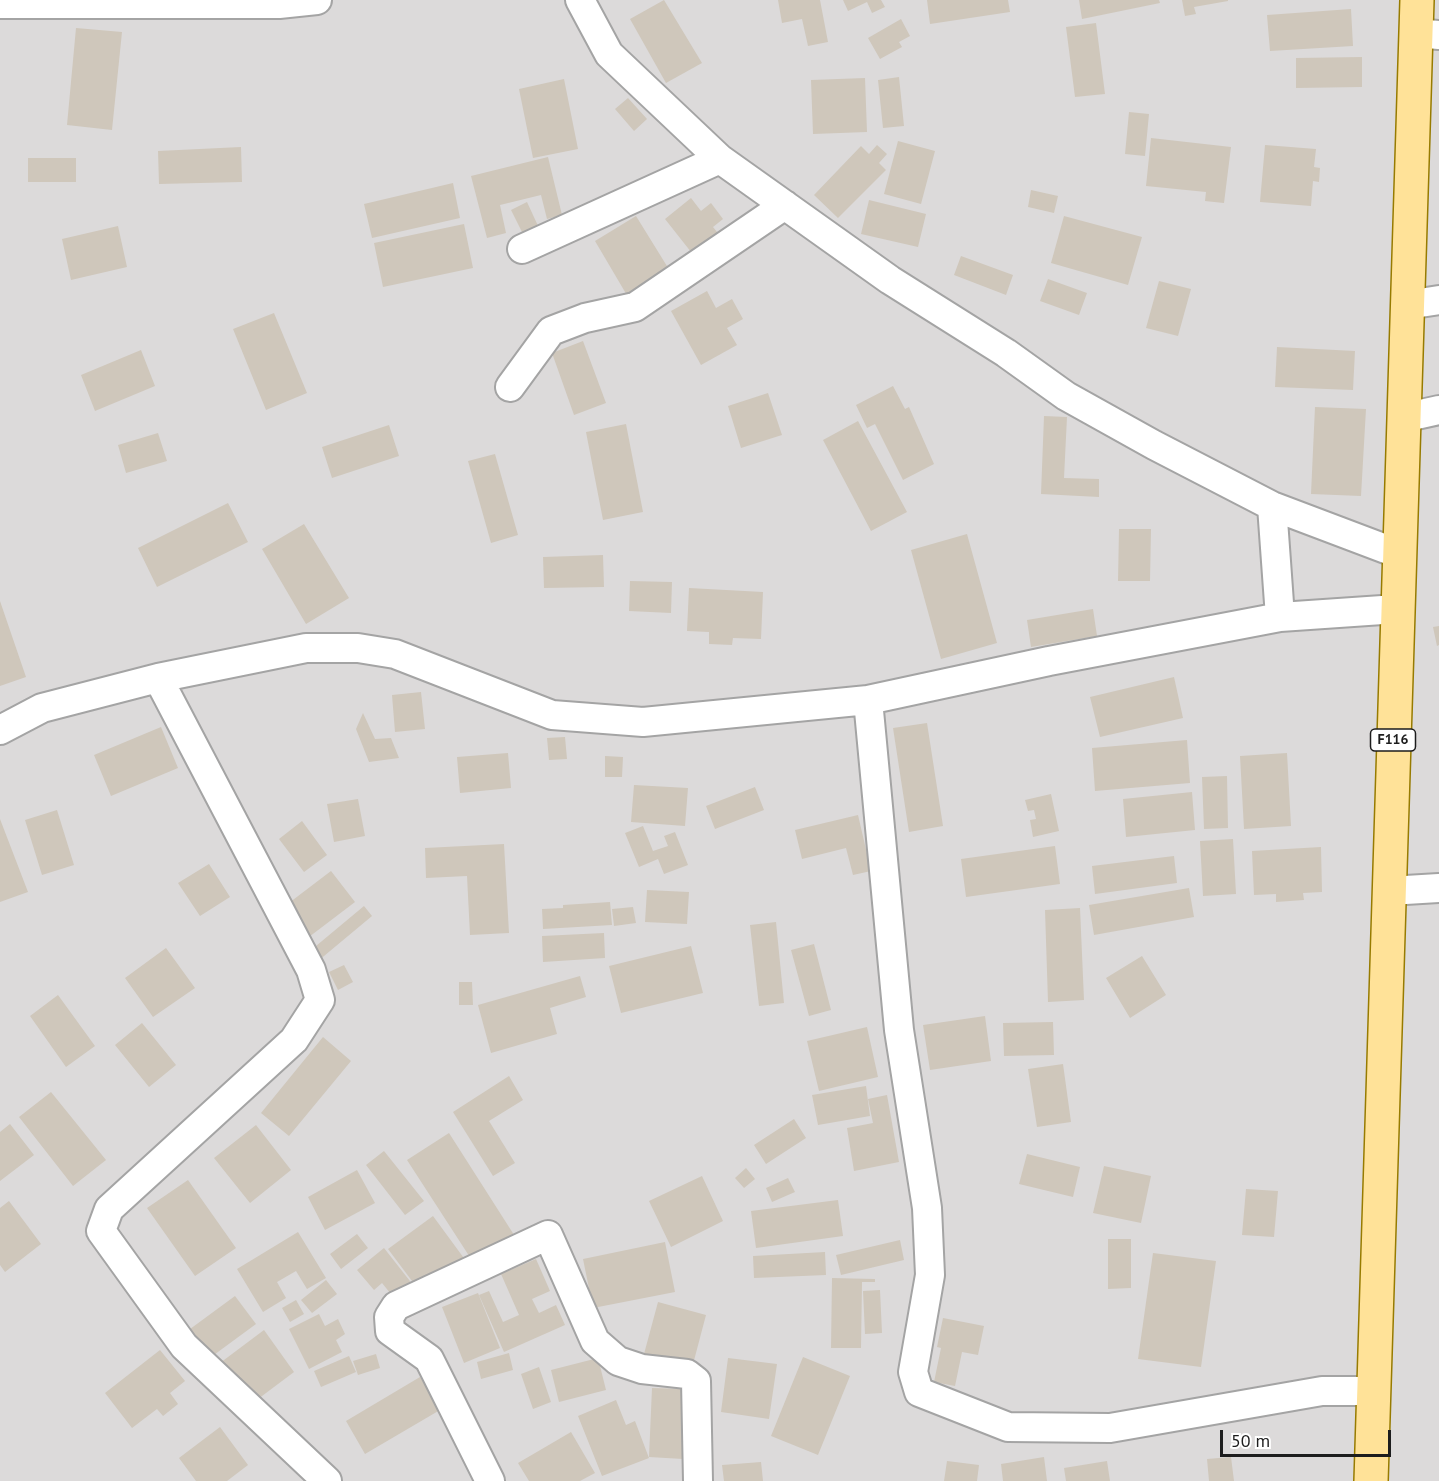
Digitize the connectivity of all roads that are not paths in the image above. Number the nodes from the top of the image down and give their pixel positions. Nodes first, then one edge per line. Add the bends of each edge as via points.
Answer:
1 (317, 0) edge
2 (580, 0) edge
3 (1417, 0) edge
4 (0, 4) edge
5 (1427, 34) edge
6 (720, 159) junction
7 (785, 205) junction
8 (522, 249) dead end
9 (1439, 300) edge
10 (1407, 305) junction
11 (510, 387) dead end
12 (1439, 410) edge
13 (1403, 418) junction
14 (1272, 506) junction
15 (1399, 554) junction
16 (1397, 609) junction
17 (1280, 617) junction
18 (158, 678) junction
19 (868, 700) junction
20 (0, 730) edge
21 (1439, 888) edge
22 (1389, 891) junction
23 (1373, 1392) junction
24 (327, 1481) edge
25 (490, 1481) edge
26 (698, 1481) edge
27 (1371, 1481) edge

1 - 4 street via 267,4
2 - 6 street via 609,54
3 - 5 main road, F116
5 - 10 main road, F116
6 - 7 street
6 - 8 street
7 - 11 street via 635,307 585,318 551,331
7 - 14 street via 890,280 1066,396
9 - 10 street
10 - 13 main road, F116
12 - 13 street
13 - 15 main road, F116
14 - 15 street
14 - 17 street
15 - 16 main road, F116
16 - 17 street
16 - 22 main road, F116
17 - 19 street
18 - 19 street via 306,648 358,648 395,654 552,715 642,722
18 - 20 street via 42,708
18 - 24 street via 311,970 320,1000 294,1040 109,1209 101,1231 184,1346
19 - 23 street via 899,1030 927,1208 930,1275 913,1372 919,1392 1008,1426 1110,1428 1322,1391
21 - 22 street
22 - 23 main road, F116
23 - 27 main road, F116
25 - 26 street via 429,1359 390,1331 389,1317 396,1306 548,1235 595,1341 618,1361 642,1369 687,1374 696,1381

